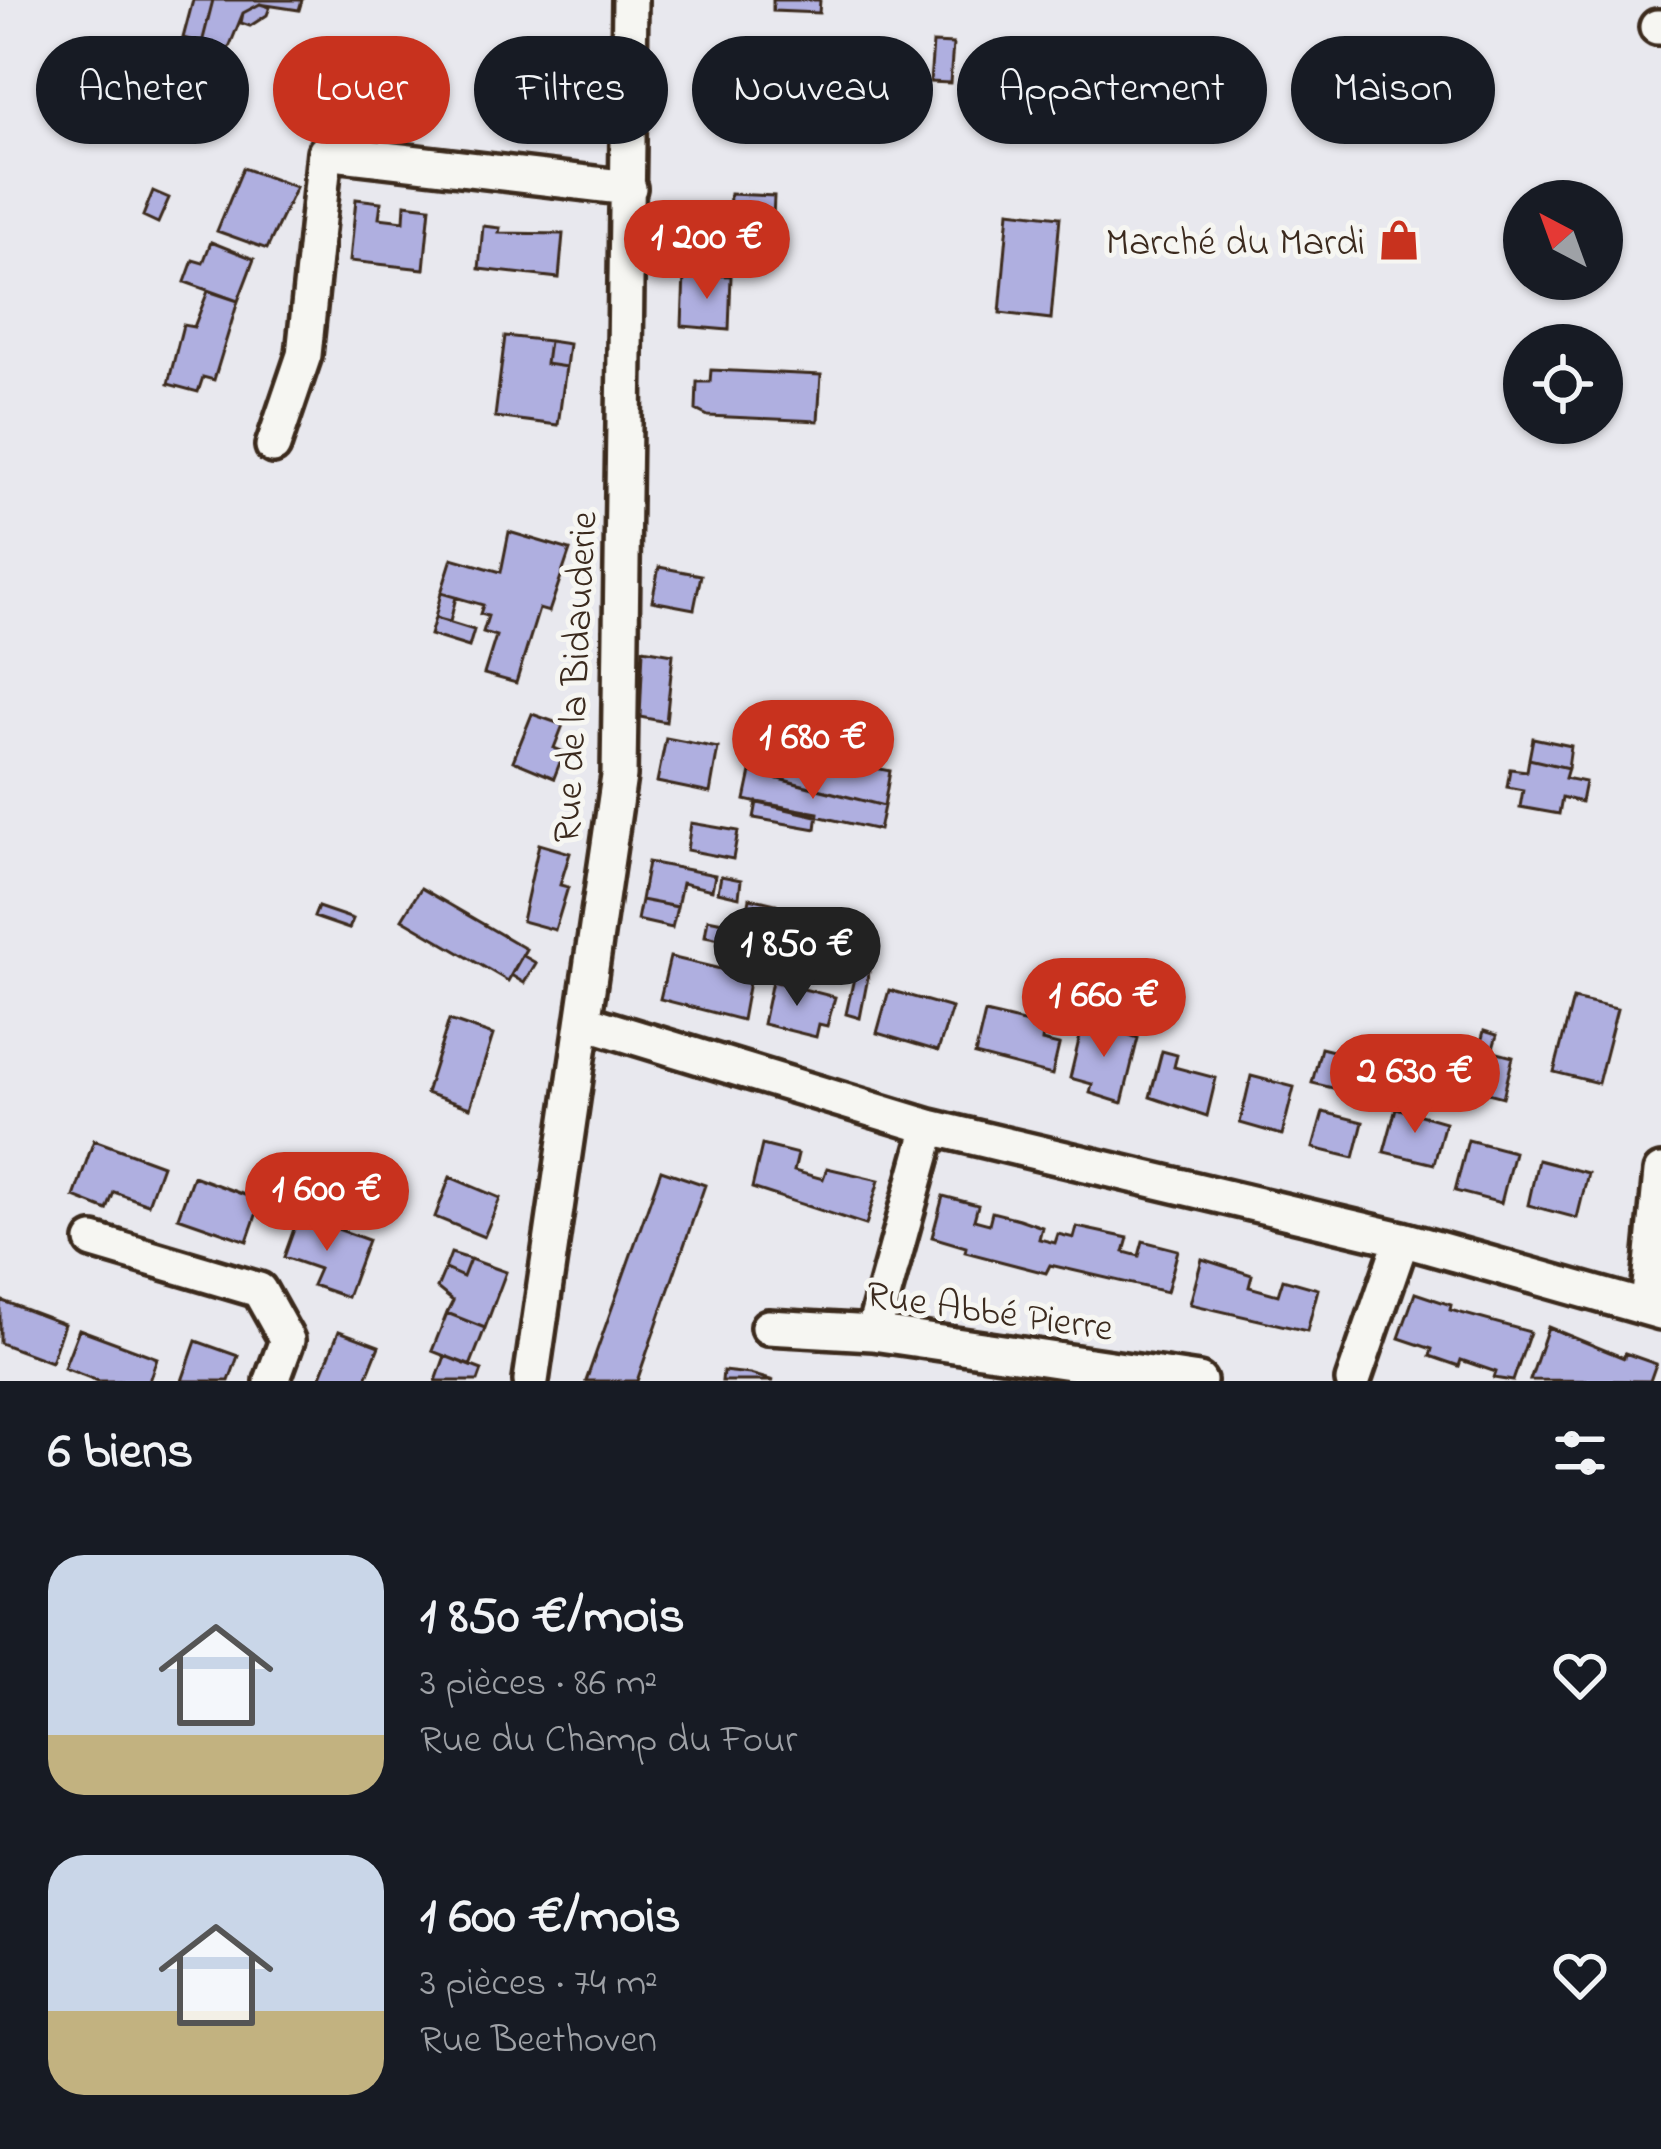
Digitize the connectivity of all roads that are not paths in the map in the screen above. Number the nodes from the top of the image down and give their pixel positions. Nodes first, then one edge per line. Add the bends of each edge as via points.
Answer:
1 (629, 0) edge
2 (629, 188) junction
3 (273, 446) dead end
4 (585, 1022) junction
5 (930, 1127) junction
6 (1661, 1172) edge
7 (1402, 1239) junction
8 (93, 1241) dead end
9 (1654, 1309) edge
10 (768, 1327) dead end
11 (873, 1334) junction
12 (272, 1381) edge
13 (531, 1381) edge
14 (1199, 1381) edge
15 (1353, 1381) edge

1 - 2 street, Rue de la Bidauderie
2 - 3 street via 325,152 304,355
2 - 4 street, Rue de la Bidauderie via 619,776
4 - 5 street
4 - 13 street, Rue de la Bidauderie
5 - 7 street
5 - 11 street
6 - 9 street
7 - 9 street
7 - 15 street
8 - 12 street via 259,1290 287,1340
10 - 11 street, Rue Abbé Pierre
11 - 14 street, Rue Abbé Pierre

